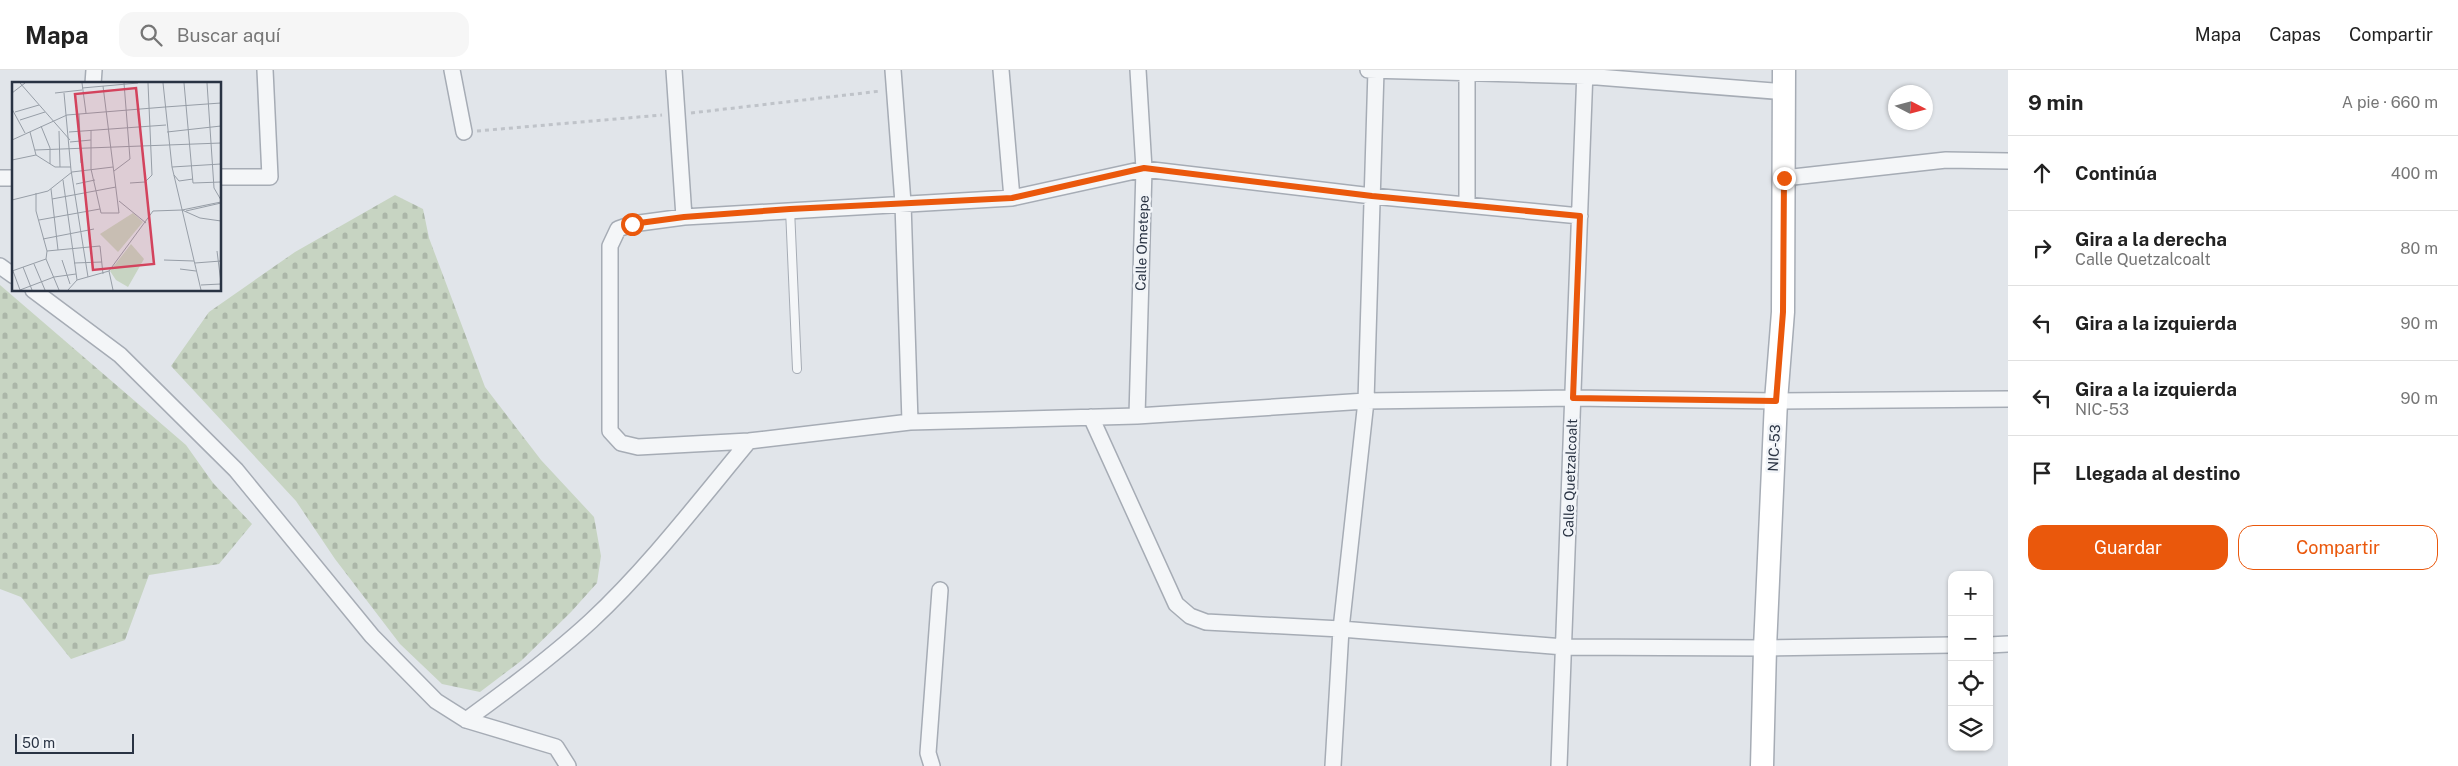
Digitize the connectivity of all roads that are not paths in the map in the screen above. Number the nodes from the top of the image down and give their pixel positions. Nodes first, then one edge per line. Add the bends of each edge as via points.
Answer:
1 (265, 70) edge
2 (452, 70) edge
3 (674, 70) edge
4 (893, 70) edge
5 (1001, 70) edge
6 (1138, 70) edge
7 (1368, 70) edge
8 (1376, 70) edge
9 (1467, 72) edge
10 (1585, 73) edge
11 (1695, 77) edge
12 (1784, 81) edge
13 (464, 132) dead end
14 (2008, 161) edge
15 (1144, 168) junction
16 (221, 177) edge
17 (1784, 178) junction
18 (1372, 196) junction
19 (1012, 198) junction
20 (903, 203) junction
21 (1467, 205) junction
22 (790, 209) junction
23 (1580, 216) junction
24 (684, 217) junction
25 (0, 266) edge
26 (12, 275) edge
27 (34, 291) edge
28 (797, 369) dead end
29 (1573, 398) junction
30 (2008, 399) edge
31 (1366, 401) junction
32 (1776, 401) junction
33 (1137, 416) junction
34 (1091, 417) junction
35 (910, 422) junction
36 (750, 441) junction
37 (940, 590) dead end
38 (1341, 629) junction
39 (1993, 644) edge
40 (2008, 644) edge
41 (1948, 645) edge
42 (1564, 647) junction
43 (1765, 648) junction
44 (466, 720) junction
45 (568, 766) edge
46 (932, 766) edge
47 (1333, 766) edge
48 (1559, 766) edge
49 (1762, 766) edge

1 - 16 street via 270,177
2 - 13 street
3 - 24 street
4 - 20 street
5 - 19 street
6 - 15 street, Calle Ometepe
7 - 8 street
8 - 9 street
8 - 18 street
9 - 10 street
9 - 21 street
10 - 11 street
10 - 23 street, Calle Quetzalcoalt
11 - 12 street
12 - 17 main road, NIC-53 / NIC-53
14 - 17 street via 1946,160
15 - 18 street
15 - 19 street
15 - 33 street, Calle Ometepe
17 - 32 main road, NIC-53 / NIC-53 via 1783,312
18 - 21 street
18 - 31 street
19 - 20 street
20 - 22 street
20 - 35 street
21 - 23 street
22 - 24 street
22 - 28 lane
23 - 29 street, Calle Quetzalcoalt
24 - 36 street via 618,229 610,246 610,431 620,443 638,447
25 - 26 street
27 - 44 street via 120,355 236,470 372,636 436,701
29 - 31 street
29 - 32 street
29 - 42 street, Calle Quetzalcoalt
30 - 32 street
31 - 33 street
31 - 38 street
32 - 43 main road, NIC-53 / NIC-53
33 - 34 street
34 - 35 street
34 - 38 street via 1176,604 1190,616 1206,622
35 - 36 street
36 - 44 street via 663,544 592,620 527,676
37 - 46 street via 928,753
38 - 42 street
38 - 47 street
39 - 40 street
41 - 43 street
42 - 43 street
42 - 48 street, Calle Quetzalcoalt
43 - 49 main road, NIC-53 / NIC-53
44 - 45 street via 556,747

